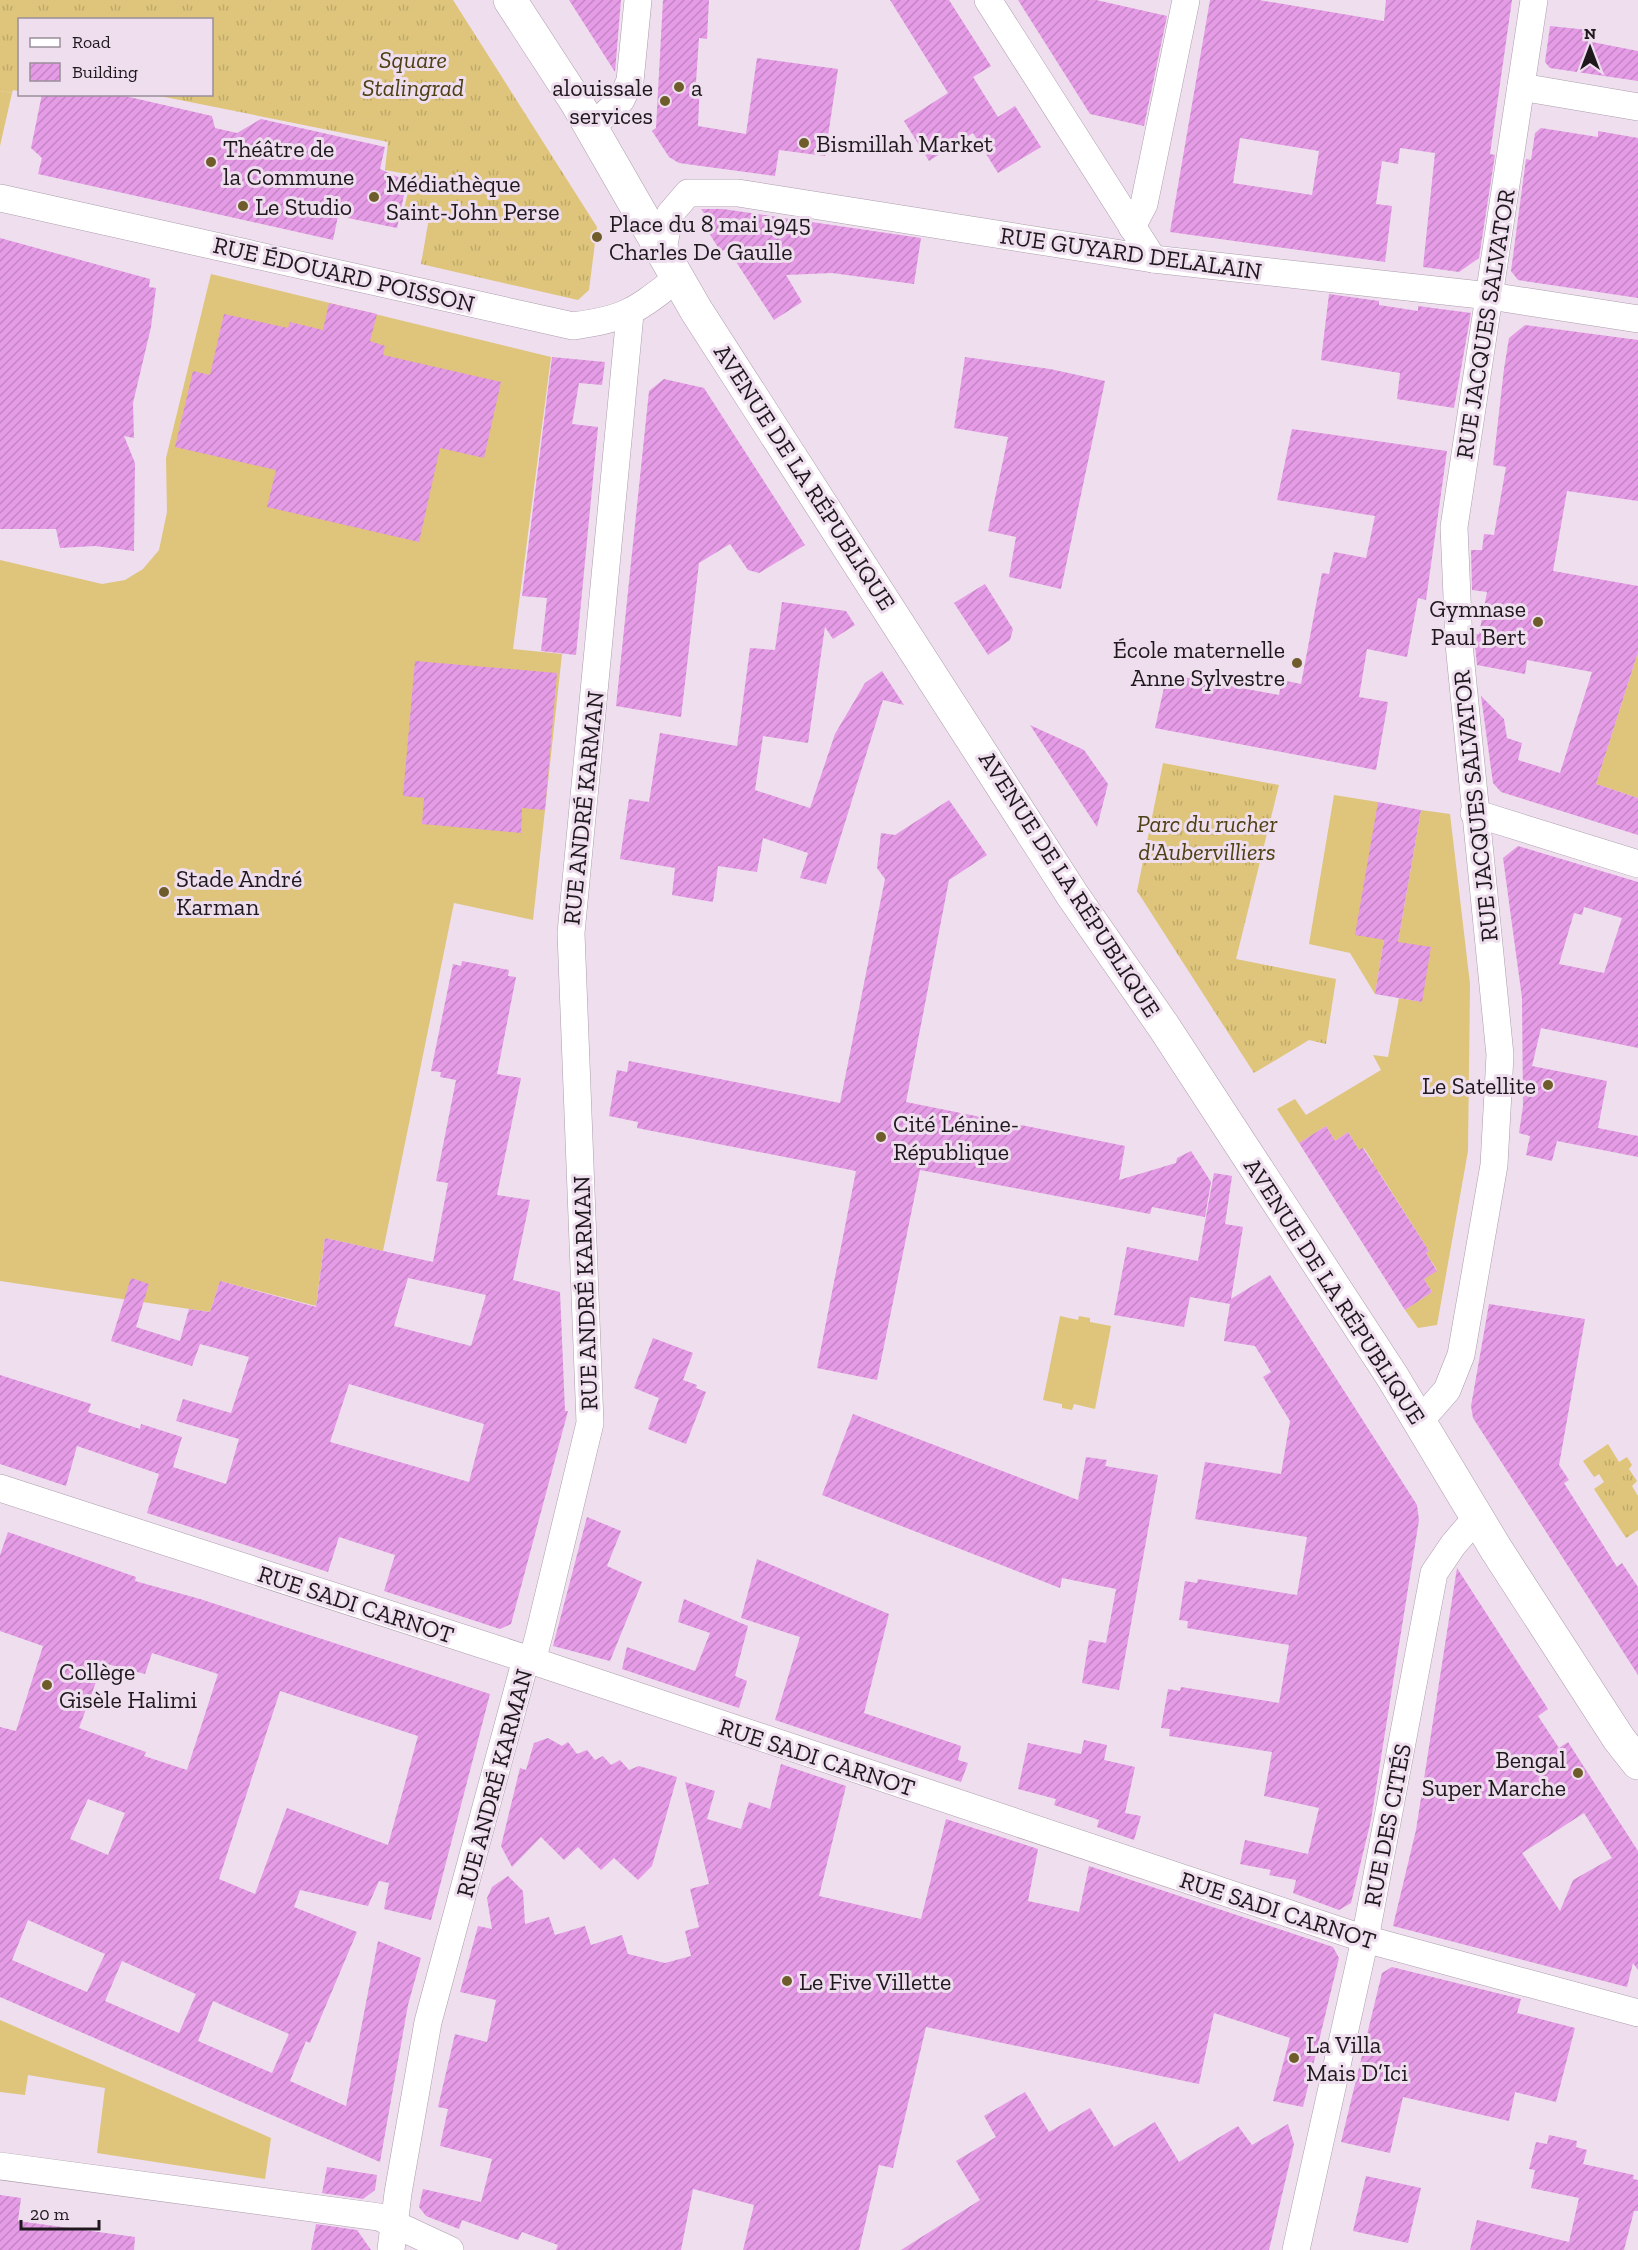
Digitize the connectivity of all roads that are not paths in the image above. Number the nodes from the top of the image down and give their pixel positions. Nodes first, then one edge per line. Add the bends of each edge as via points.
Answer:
1 (510, 0) edge
2 (638, 0) edge
3 (988, 0) edge
4 (1186, 0) edge
5 (1534, 0) edge
6 (1521, 87) junction
7 (1638, 107) edge
8 (591, 127) junction
9 (0, 198) edge
10 (1132, 227) junction
11 (663, 249) junction
12 (1153, 259) junction
13 (678, 278) junction
14 (1490, 296) junction
15 (630, 314) junction
16 (1638, 318) edge
17 (1474, 813) junction
18 (1638, 864) edge
19 (1419, 1422) junction
20 (0, 1488) edge
21 (1477, 1517) junction
22 (527, 1659) junction
23 (1638, 1763) edge
24 (1365, 1939) junction
25 (1638, 2013) edge
26 (0, 2166) edge
27 (394, 2222) junction
28 (391, 2250) edge
29 (450, 2250) edge
30 (1296, 2250) edge

1 - 8 main road, AVENUE DE LA RÉPUBLIQUE
2 - 8 street via 630,81 621,100
3 - 10 street
4 - 10 street via 1144,204
5 - 6 street, RUE JACQUES SALVATOR
6 - 7 street
6 - 14 street, RUE JACQUES SALVATOR
8 - 11 main road, AVENUE DE LA RÉPUBLIQUE
9 - 15 street, RUE ÉDOUARD POISSON via 573,326 608,322
10 - 12 street
11 - 12 street, RUE GUYARD DELALAIN via 670,214 688,193 738,193
11 - 13 main road, AVENUE DE LA RÉPUBLIQUE
12 - 14 street, RUE GUYARD DELALAIN
13 - 15 street, RUE ÉDOUARD POISSON
13 - 19 main road, AVENUE DE LA RÉPUBLIQUE via 1073,896 1164,1027
14 - 16 street, RUE GUYARD DELALAIN
14 - 17 street, RUE JACQUES SALVATOR via 1454,527 1459,644
15 - 22 street, RUE ANDRÉ KARMAN via 571,933 590,1423 535,1650
17 - 18 street
17 - 19 street, RUE JACQUES SALVATOR via 1500,1055 1494,1165 1461,1355 1447,1390
19 - 21 main road, AVENUE DE LA RÉPUBLIQUE
20 - 22 street, RUE SADI CARNOT
21 - 23 main road, AVENUE DE LA RÉPUBLIQUE
21 - 24 street, RUE DES CITÉS via 1434,1573
22 - 24 street, RUE SADI CARNOT
22 - 27 street, RUE ANDRÉ KARMAN via 428,2022
24 - 25 street, RUE SADI CARNOT
24 - 30 street, RUE DES CITÉS
26 - 27 street via 371,2215
27 - 28 street, RUE ANDRÉ KARMAN
27 - 29 street

